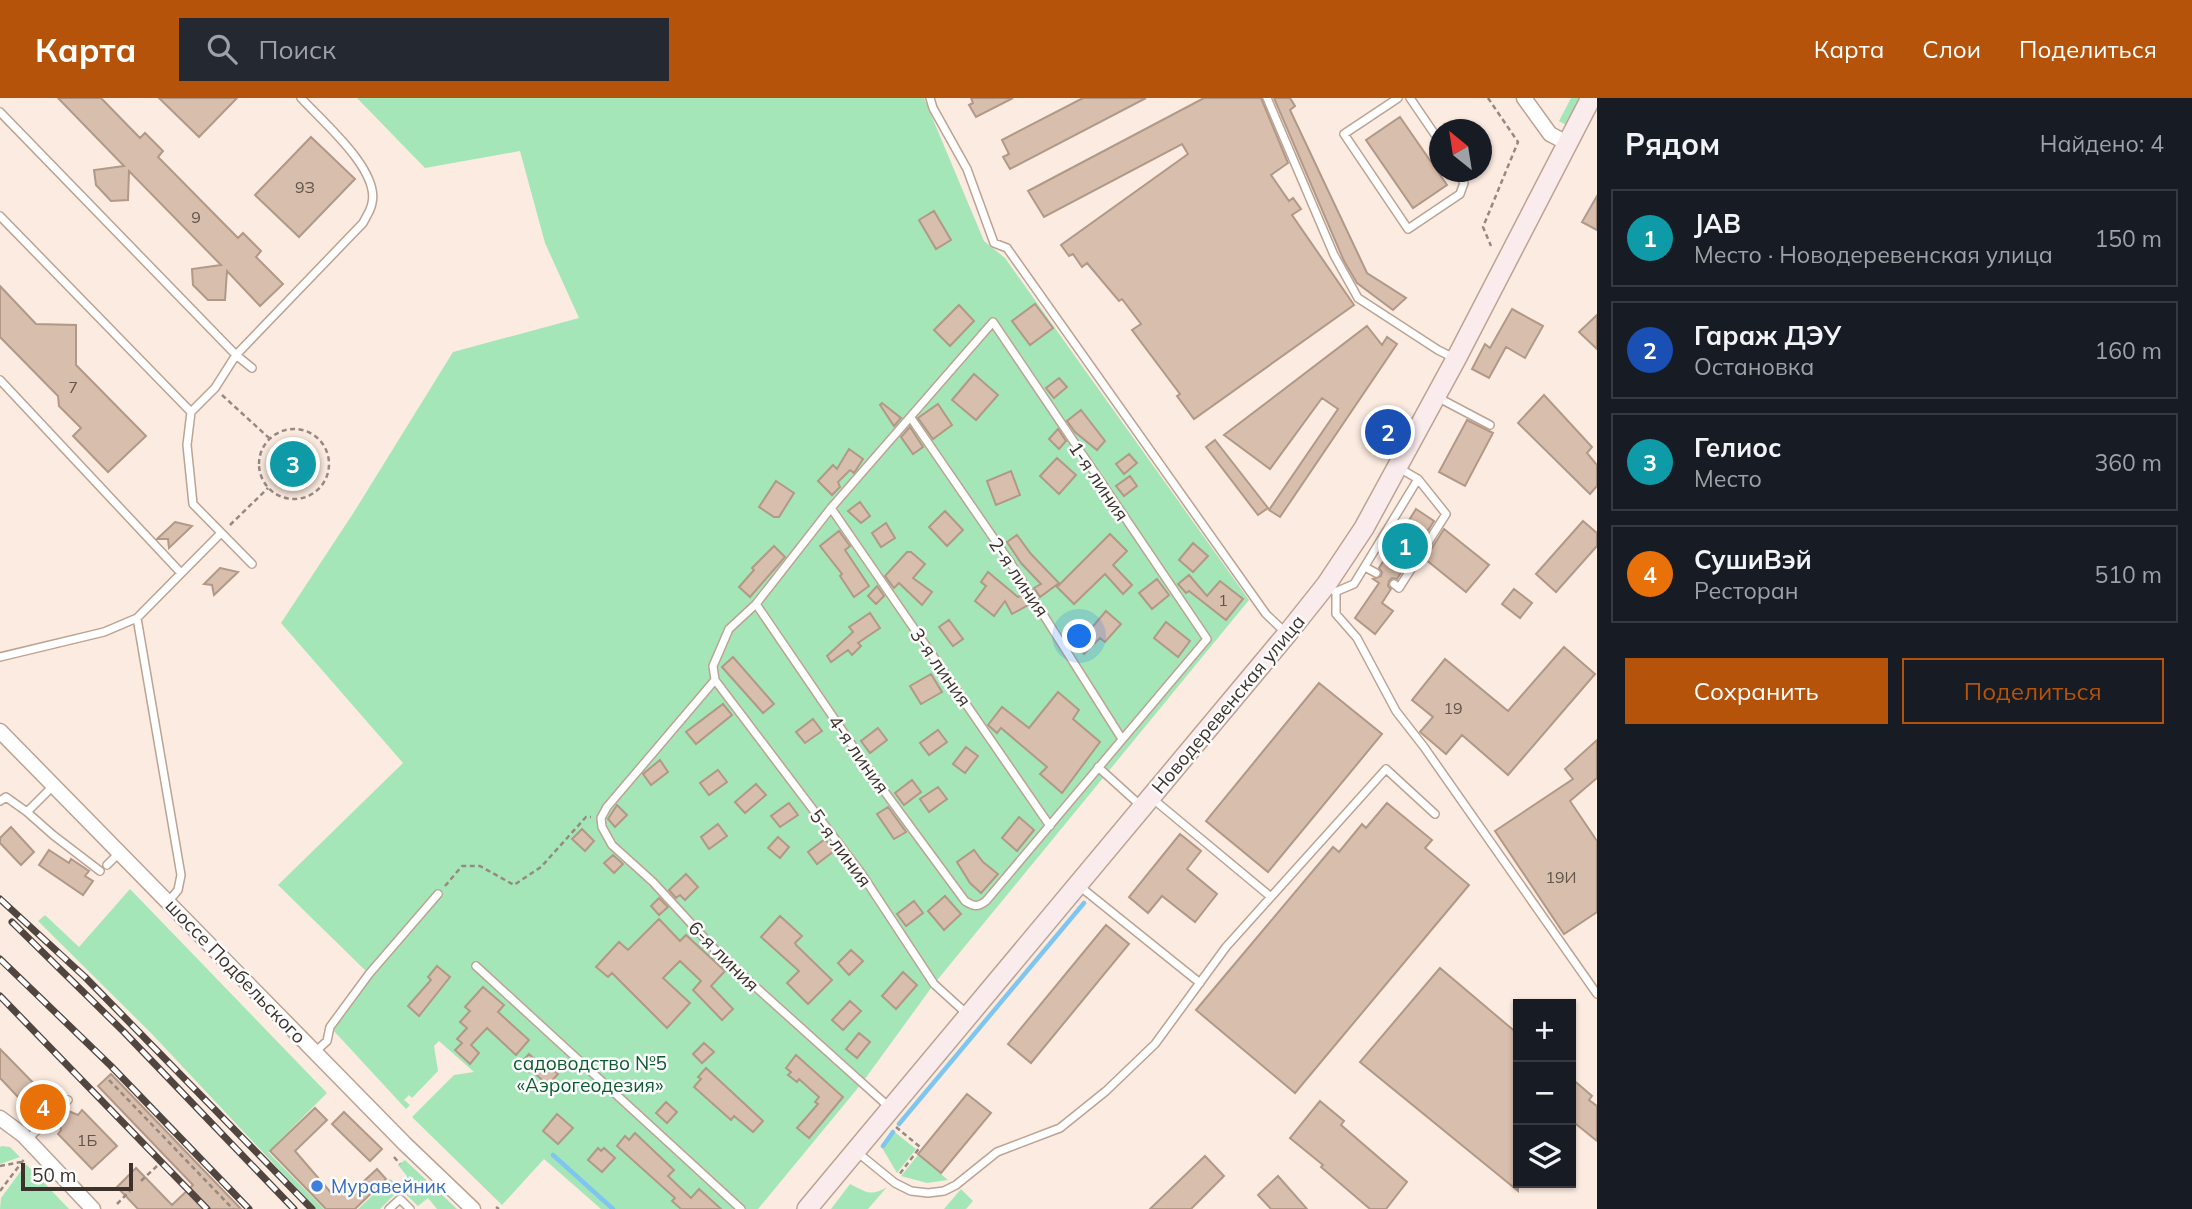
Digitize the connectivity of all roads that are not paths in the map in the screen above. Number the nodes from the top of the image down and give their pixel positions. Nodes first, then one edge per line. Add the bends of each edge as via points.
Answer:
1 (301, 98) edge
2 (930, 98) edge
3 (1267, 98) edge
4 (1398, 98) edge
5 (1410, 98) edge
6 (1524, 98) edge
7 (1591, 98) edge
8 (0, 112) edge
9 (1429, 126) edge
10 (1569, 144) junction
11 (1463, 182) edge
12 (0, 216) edge
13 (236, 355) junction
14 (1456, 359) junction
15 (252, 368) dead end
16 (0, 380) edge
17 (1436, 397) junction
18 (191, 412) junction
19 (911, 418) junction
20 (1490, 425) dead end
21 (1398, 467) junction
22 (1418, 479) junction
23 (831, 508) junction
24 (221, 533) junction
25 (252, 564) dead end
26 (1365, 567) junction
27 (181, 573) junction
28 (1376, 573) dead end
29 (1394, 584) dead end
30 (1331, 589) junction
31 (756, 604) junction
32 (137, 618) junction
33 (1287, 634) junction
34 (0, 656) edge
35 (715, 680) junction
36 (0, 730) edge
37 (1122, 739) junction
38 (1098, 767) junction
39 (54, 785) junction
40 (0, 800) edge
41 (1146, 801) junction
42 (27, 812) junction
43 (1435, 814) dead end
44 (1050, 826) junction
45 (120, 852) junction
46 (107, 865) dead end
47 (100, 871) dead end
48 (1077, 884) junction
49 (438, 894) road end
50 (1271, 897) junction
51 (168, 902) junction
52 (476, 966) dead end
53 (1200, 983) junction
54 (1597, 994) edge
55 (968, 1014) junction
56 (315, 1052) junction
57 (68, 1100) dead end
58 (890, 1115) junction
59 (2, 1123) edge
60 (28, 1140) junction
61 (855, 1151) junction
62 (93, 1209) edge
63 (389, 1209) edge
64 (410, 1209) edge
65 (473, 1209) edge
66 (741, 1209) edge
67 (807, 1209) edge

1 - 13 lane via 356,157 372,185 373,202 363,223
2 - 33 lane via 967,169 994,243 1007,248 1265,614
3 - 14 lane via 1334,256 1358,298
4 - 11 lane via 1344,134 1408,229 1460,194
5 - 9 lane
6 - 10 street via 1550,134
7 - 10 main road, Новодеревенская улица
8 - 13 lane
10 - 14 main road, Новодеревенская улица
12 - 18 lane
13 - 15 lane
13 - 18 lane via 215,388
14 - 17 main road, Новодеревенская улица
16 - 27 lane
17 - 20 lane
17 - 21 main road, Новодеревенская улица
18 - 24 lane via 187,445 193,504
19 - 23 lane
19 - 37 lane, 2-я линия via 1010,562
19 - 37 lane, 1-я линия via 993,322 1207,639
21 - 22 lane
21 - 30 main road, Новодеревенская улица
22 - 26 lane
22 - 29 lane via 1446,514 1399,588
23 - 31 lane
23 - 44 lane, 3-я линия
24 - 25 lane
24 - 27 lane
26 - 28 lane
26 - 30 lane via 1354,584
27 - 32 lane
30 - 33 main road, Новодеревенская улица
30 - 54 lane via 1336,614 1357,638 1396,711
31 - 35 lane via 729,629 713,666
31 - 44 lane, 4-я линия via 965,901 979,906 986,901
32 - 34 lane via 104,632
32 - 51 lane via 181,875 178,890
33 - 41 main road, Новодеревенская улица
35 - 55 lane, 5-я линия via 860,873 934,984
35 - 58 lane, 6-я линия via 607,807 601,818 604,835 719,954 862,1083
36 - 39 street, шоссе Подбельского
37 - 38 lane
38 - 41 lane
38 - 44 lane
39 - 42 lane
39 - 45 street, шоссе Подбельского
40 - 42 lane via 6,797
41 - 48 main road, Новодеревенская улица
41 - 50 lane
42 - 47 lane
43 - 50 lane via 1386,769
45 - 46 lane
45 - 51 street, шоссе Подбельского
48 - 53 lane
48 - 55 main road, Новодеревенская улица
49 - 56 lane via 369,974 330,1027 327,1041
50 - 53 lane
51 - 56 street, шоссе Подбельского
52 - 66 lane
53 - 61 lane via 1155,1044 1106,1091 1060,1128 997,1152 944,1191 911,1191
55 - 58 main road, Новодеревенская улица
56 - 65 street, шоссе Подбельского
57 - 60 lane
58 - 61 main road, Новодеревенская улица
59 - 60 street
60 - 62 street
61 - 67 main road, Новодеревенская улица
63 - 64 lane via 400,1199

